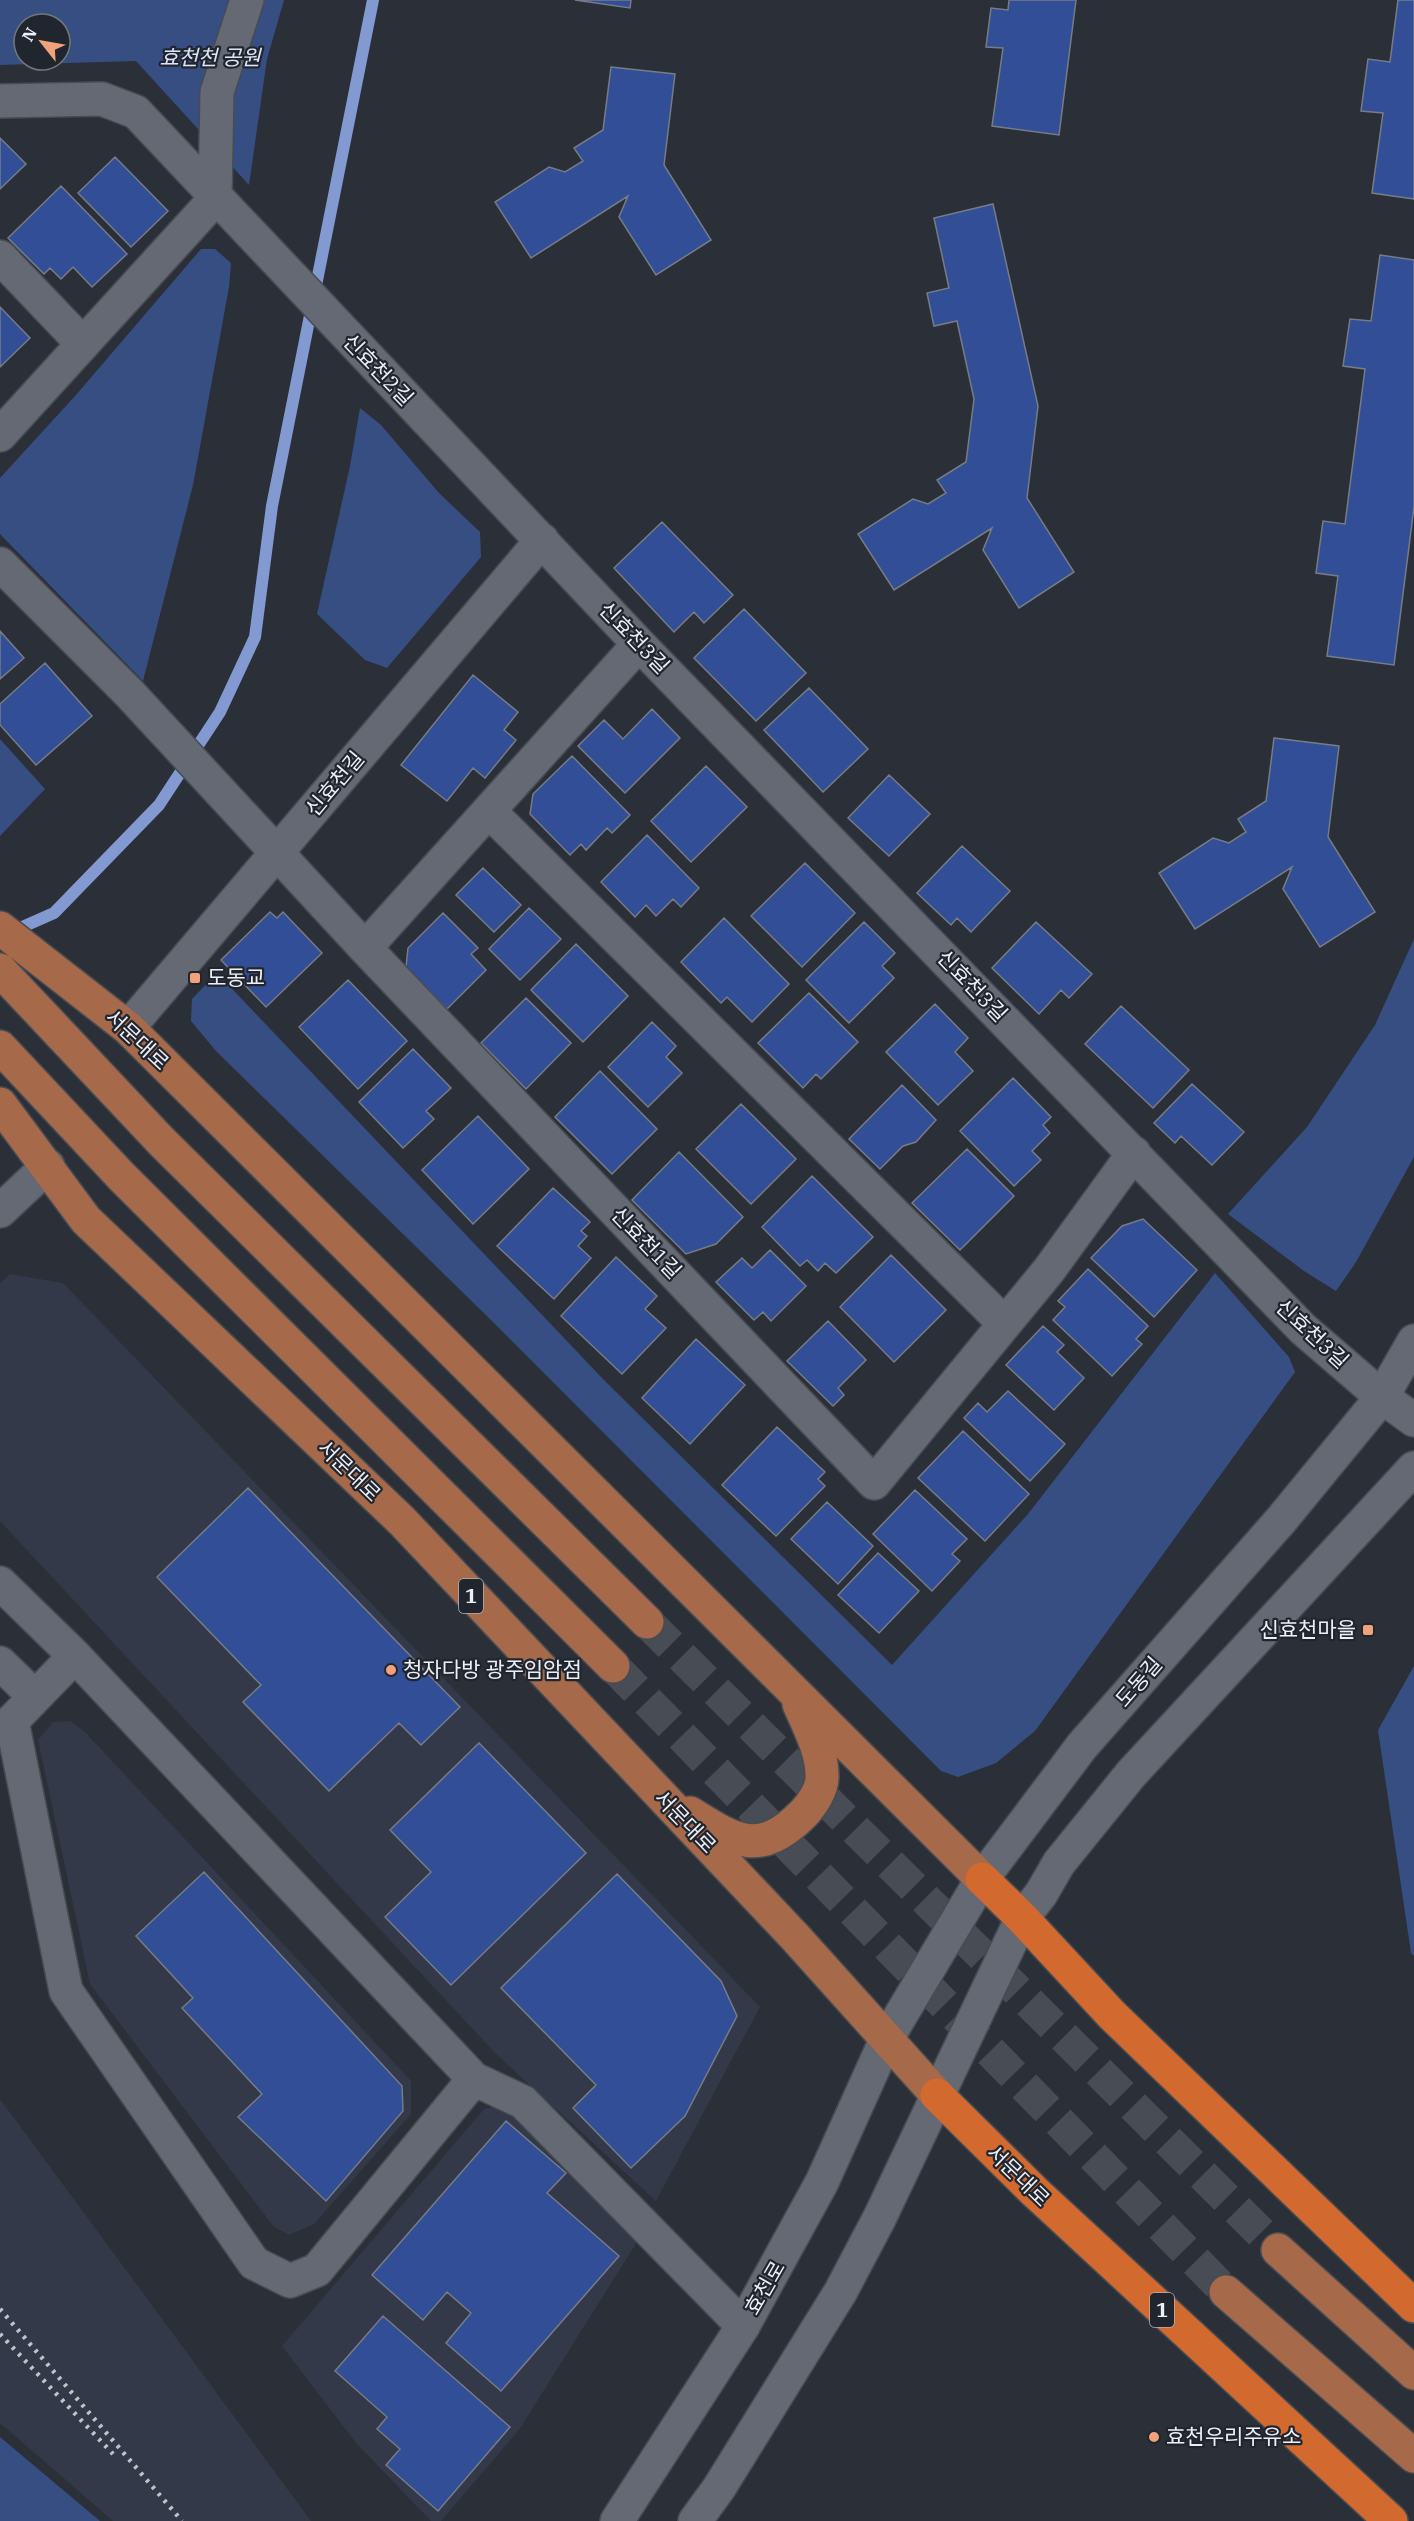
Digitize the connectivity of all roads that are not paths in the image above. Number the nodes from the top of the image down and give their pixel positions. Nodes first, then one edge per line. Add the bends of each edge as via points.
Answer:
1 (247, 0) edge
2 (0, 101) edge
3 (215, 199) junction
4 (0, 257) edge
5 (83, 345) junction
6 (0, 435) edge
7 (542, 540) junction
8 (0, 564) edge
9 (639, 644) junction
10 (489, 811) junction
11 (277, 853) junction
12 (0, 928) edge
13 (365, 948) junction
14 (6, 977) edge
15 (128, 1028) junction
16 (0, 1047) edge
17 (0, 1104) edge
18 (1134, 1153) junction
19 (48, 1166) junction
20 (0, 1211) edge
21 (1004, 1323) junction
22 (1414, 1341) edge
23 (1382, 1397) junction
24 (1414, 1420) edge
25 (1414, 1468) edge
26 (0, 1583) edge
27 (647, 1622) tunnel mouth
28 (75, 1656) junction
29 (0, 1663) edge
30 (613, 1666) tunnel mouth
31 (794, 1693) junction
32 (35, 1697) junction
33 (654, 1789) junction
34 (982, 1879) junction
35 (1022, 1918) junction
36 (886, 2040) junction
37 (474, 2079) junction
38 (937, 2095) junction
39 (1278, 2250) tunnel mouth
40 (1226, 2292) tunnel mouth
41 (1414, 2306) edge
42 (743, 2326) junction
43 (1414, 2373) edge
44 (1414, 2456) edge
45 (617, 2521) edge
46 (695, 2521) edge
47 (1391, 2521) edge

1 - 3 street via 217,92
2 - 3 street, 신효천2길 via 102,99 136,112
3 - 5 street
3 - 7 street, 신효천2길
4 - 5 street
5 - 6 street
7 - 9 street, 신효천3길
7 - 11 street, 신효천길
8 - 11 street via 130,694
9 - 10 street
9 - 18 street, 신효천3길
10 - 13 street
10 - 21 street
11 - 13 street, 신효천1길
11 - 15 street, 신효천길
12 - 15 main road, 서문대로
13 - 21 street, 신효천1길 via 873,1483
14 - 27 main road via 161,1141
15 - 31 main road, 서문대로
16 - 30 main road via 122,1178
17 - 19 main road, 서문대로 / 1
18 - 21 street, 신효천1길 via 1049,1270
18 - 23 street, 신효천3길 via 1303,1329
19 - 20 street
19 - 33 main road, 서문대로 / 1 via 86,1220 402,1521
22 - 23 street, 도동길
23 - 24 street, 신효천3길
23 - 34 street, 도동길 via 1282,1519 1082,1746
25 - 35 street via 1131,1774 1059,1863
26 - 28 street
28 - 32 street
28 - 37 street
29 - 32 street
31 - 33 main road via 820,1757 823,1781 810,1808 774,1838 749,1842 731,1836
31 - 34 main road, 서문대로
32 - 37 street via 12,1721 66,1990 254,2264 290,2281 317,2270
33 - 36 main road, 서문대로 / 1
34 - 35 highway, 서문대로
34 - 36 street, 도동길
35 - 38 street
35 - 41 highway, 서문대로 via 1112,2015
36 - 38 main road, 서문대로 / 1
36 - 42 street, 효천로 via 822,2182
37 - 42 street via 523,2102
38 - 46 street via 842,2291
38 - 47 highway, 서문대로 / 1 via 1035,2192
39 - 43 main road
40 - 44 main road
42 - 45 street, 효천로

